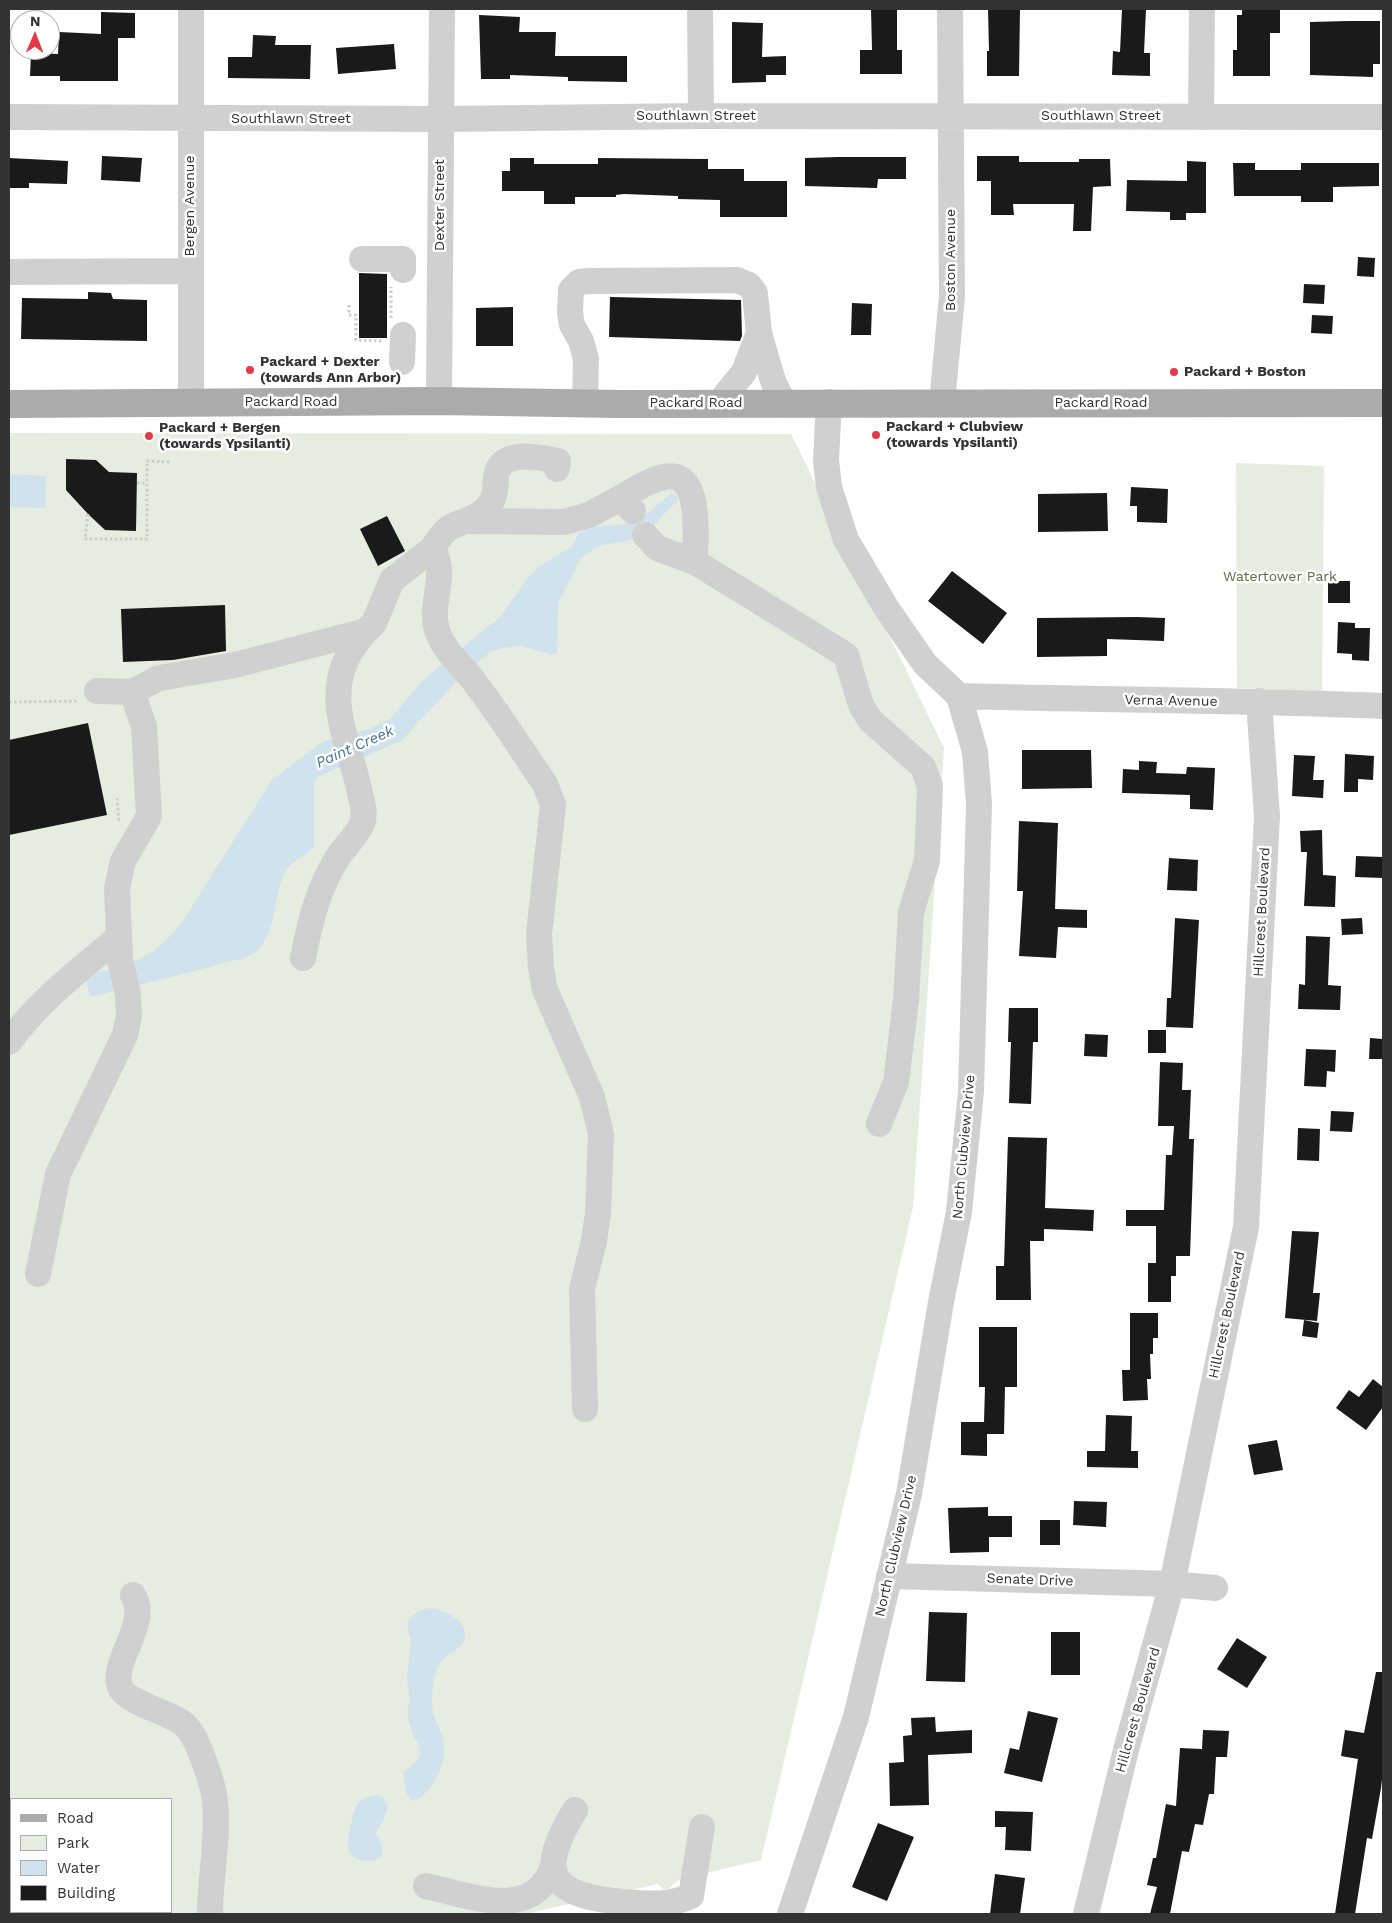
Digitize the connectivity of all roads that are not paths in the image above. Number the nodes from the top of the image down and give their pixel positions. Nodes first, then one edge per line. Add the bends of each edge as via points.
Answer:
1 (191, 9) edge
2 (442, 9) edge
3 (700, 9) edge
4 (950, 9) edge
5 (1202, 9) edge
6 (701, 116) junction
7 (951, 116) junction
8 (9, 117) edge
9 (1201, 117) junction
10 (1383, 117) edge
11 (190, 118) junction
12 (440, 120) junction
13 (362, 258) dead end
14 (190, 271) junction
15 (9, 272) edge
16 (397, 274) road end
17 (759, 333) junction
18 (439, 401) junction
19 (829, 402) junction
20 (191, 403) junction
21 (720, 403) junction
22 (784, 403) junction
23 (942, 403) junction
24 (1383, 403) edge
25 (9, 404) edge
26 (585, 404) junction
27 (558, 469) dead end
28 (470, 521) junction
29 (645, 535) dead end
30 (432, 549) junction
31 (695, 562) junction
32 (366, 631) junction
33 (132, 692) junction
34 (89, 696) road end
35 (959, 696) junction
36 (1259, 701) junction
37 (1383, 706) edge
38 (119, 933) junction
39 (303, 958) dead end
40 (9, 1042) edge
41 (879, 1124) dead end
42 (38, 1274) dead end
43 (586, 1409) dead end
44 (889, 1576) junction
45 (1172, 1584) junction
46 (1215, 1588) dead end
47 (133, 1595) dead end
48 (575, 1810) dead end
49 (214, 1824) junction
50 (702, 1827) dead end
51 (196, 1856) dead end
52 (553, 1865) junction
53 (426, 1886) dead end
54 (210, 1914) edge
55 (790, 1914) edge
56 (1086, 1914) edge

1 - 11 street, Bergen Avenue
2 - 12 street, Dexter Street
3 - 6 street
4 - 7 street, Boston Avenue
5 - 9 street
6 - 7 street, Southlawn Street
6 - 12 street, Southlawn Street
7 - 9 street, Southlawn Street
7 - 23 street, Boston Avenue via 952,296
8 - 11 street, Southlawn Street
9 - 10 street, Southlawn Street
11 - 12 street, Southlawn Street
11 - 14 street, Bergen Avenue
12 - 18 street, Dexter Street
13 - 16 street via 404,259
14 - 15 street
14 - 20 street, Bergen Avenue
17 - 21 street via 744,372
17 - 22 street via 773,381
17 - 26 street via 755,293 749,285 737,280 579,282 571,290 570,312 586,359
18 - 20 main road, Packard Road
18 - 26 main road, Packard Road
19 - 22 main road, Packard Road
19 - 23 main road, Packard Road
19 - 35 street via 828,486 846,540 925,664
20 - 25 main road, Packard Road
21 - 22 main road, Packard Road
21 - 26 main road, Packard Road
23 - 24 main road, Packard Road
27 - 28 street via 558,461 537,458 511,458 503,462 498,468 494,497 487,508
28 - 30 street via 447,530
28 - 31 street via 564,522 624,506 661,477 672,477 684,481 692,490
29 - 31 street via 658,548
30 - 32 street via 392,580 374,623
30 - 43 street via 440,568 434,619 438,633 450,656 468,674 545,784 553,805 539,934 540,968 545,990 592,1097 601,1134 598,1214 582,1301
31 - 41 street via 846,655 861,704 870,720 923,767 930,786 927,861 911,912 906,1000 896,1082
32 - 33 street via 235,665 159,678
32 - 39 street via 348,655 338,693 338,714 364,812 362,823 325,879
33 - 34 street
33 - 38 street via 144,726 149,816 123,861 117,888
35 - 36 street, Verna Avenue
35 - 44 street, North Clubview Drive via 975,752 979,804 971,1091 959,1212 940,1302 909,1494
36 - 37 street, Verna Avenue
36 - 45 street, Hillcrest Boulevard via 1267,816 1246,1227
38 - 40 street via 28,1017
38 - 42 street via 120,960 128,994 129,1016 125,1036 58,1174
44 - 45 street, Senate Drive
44 - 55 street, North Clubview Drive via 856,1717
45 - 46 street, Senate Drive
45 - 56 street, Hillcrest Boulevard via 1127,1746
47 - 49 street via 138,1603 136,1622 123,1658 121,1689 129,1697 185,1725 196,1741 212,1786
48 - 52 street via 557,1842
49 - 51 street
49 - 54 street
50 - 52 street via 691,1896 675,1904 609,1900 578,1894 566,1888 556,1877
52 - 53 street via 550,1875 536,1893 510,1900 473,1897

